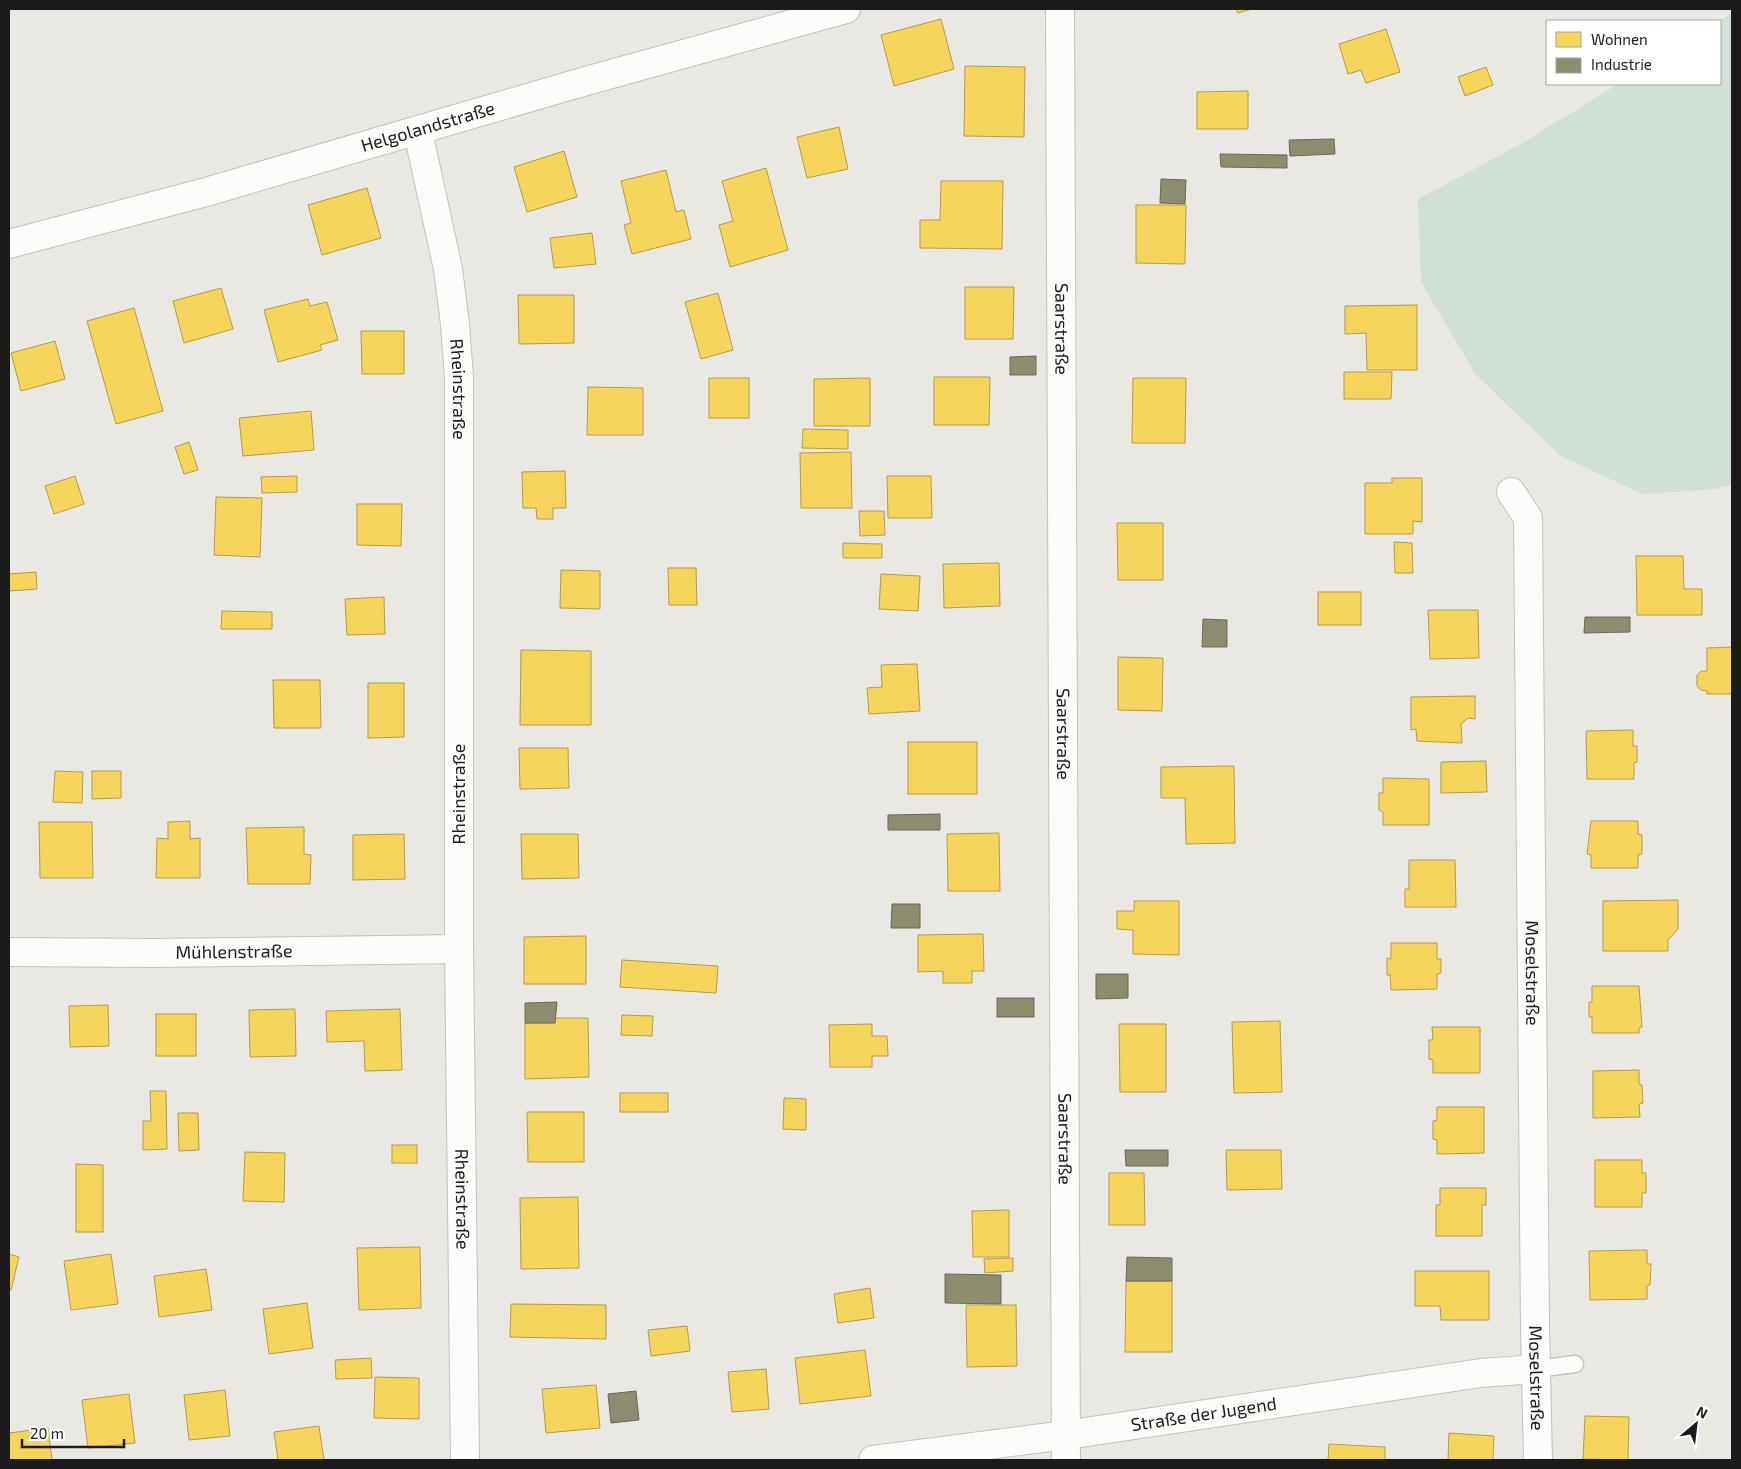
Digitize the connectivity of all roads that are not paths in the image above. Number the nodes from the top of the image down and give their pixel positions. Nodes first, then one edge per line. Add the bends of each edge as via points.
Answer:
1 (846, 9) edge
2 (1060, 9) edge
3 (418, 132) junction
4 (9, 244) edge
5 (1511, 492) dead end
6 (459, 948) junction
7 (9, 952) edge
8 (1575, 1364) dead end
9 (1536, 1368) junction
10 (1066, 1448) edge
11 (465, 1460) edge
12 (873, 1460) edge
13 (1538, 1460) edge

1 - 3 street, Helgolandstraße via 586,81
2 - 10 street, Saarstraße
3 - 4 street, Helgolandstraße
3 - 6 street, Rheinstraße via 448,269 459,378
5 - 9 street, Moselstraße via 1528,518
6 - 7 street, Mühlenstraße
6 - 11 street, Rheinstraße
8 - 9 lane
9 - 10 street, Straße der Jugend via 1481,1372
9 - 13 street, Moselstraße
10 - 12 street, Straße der Jugend

